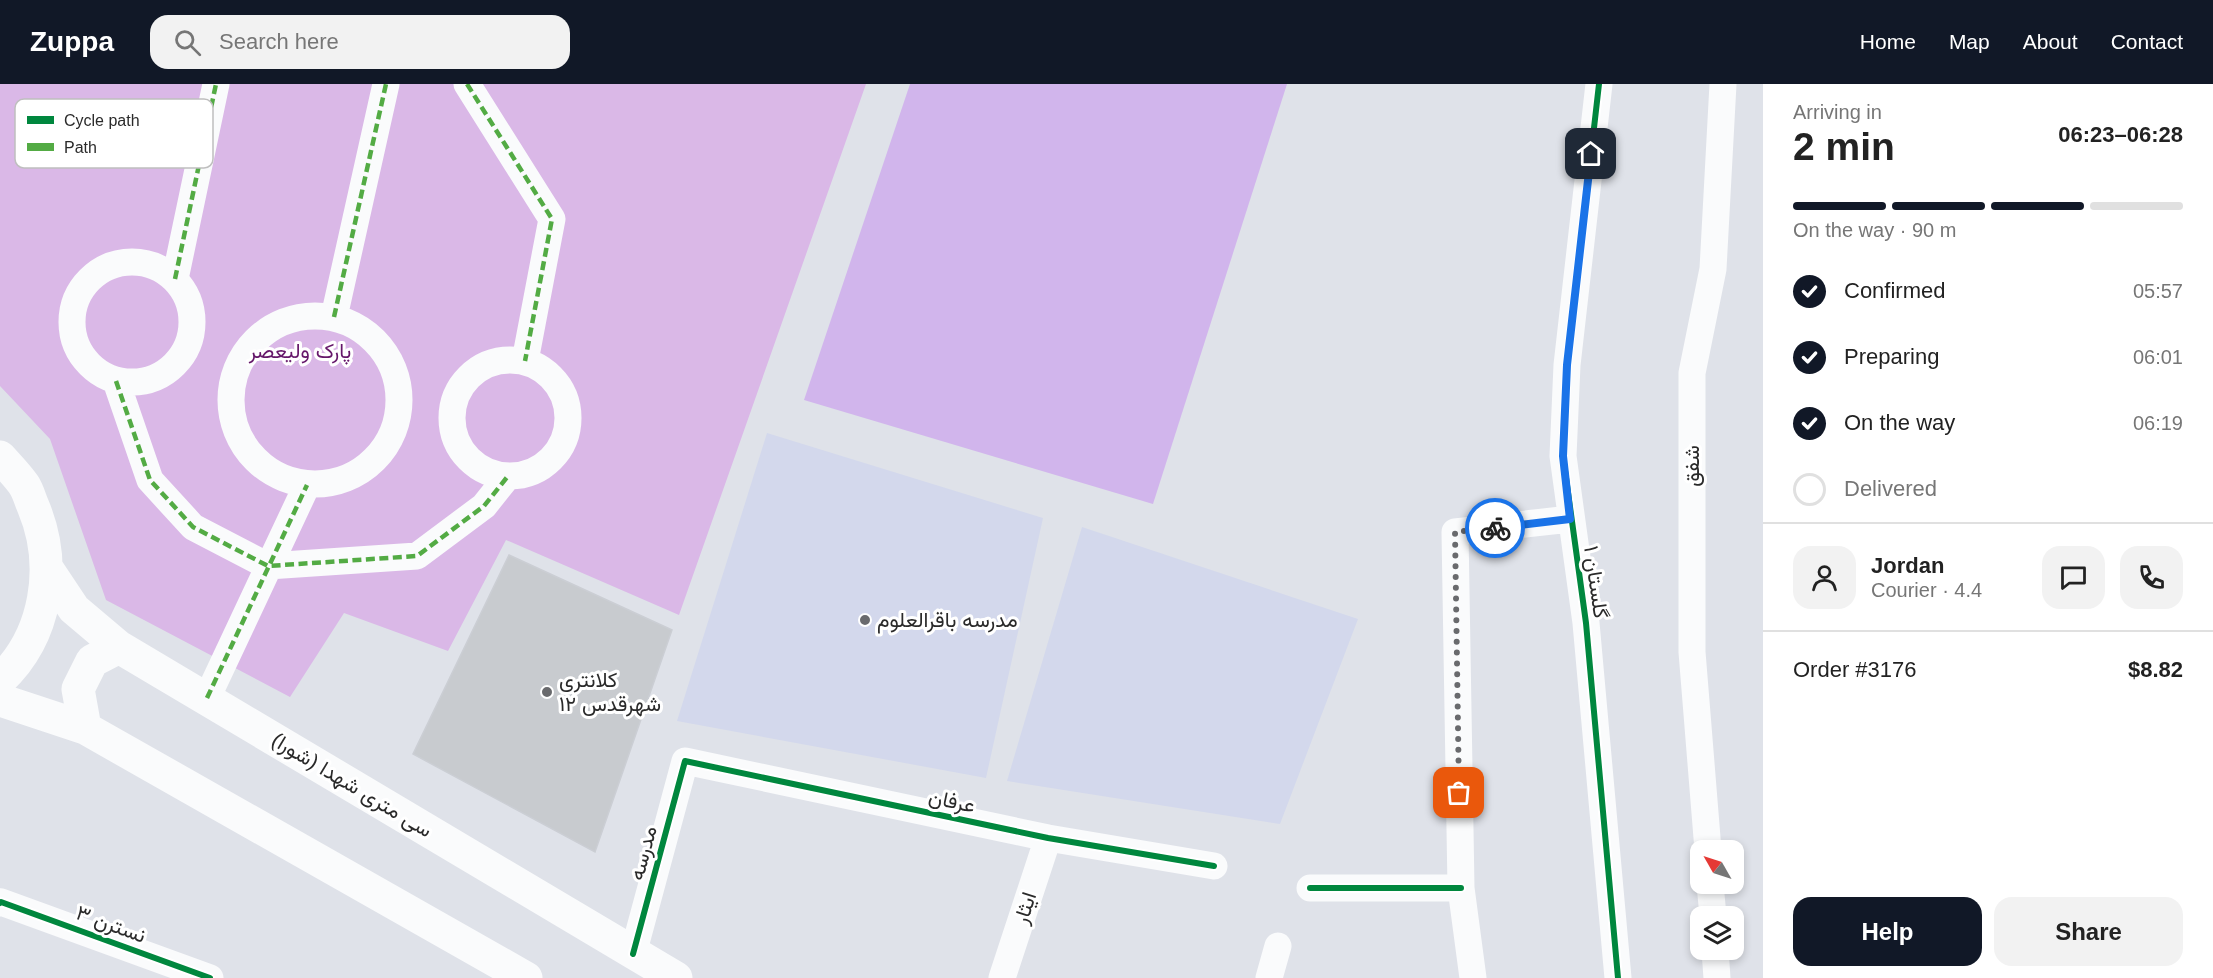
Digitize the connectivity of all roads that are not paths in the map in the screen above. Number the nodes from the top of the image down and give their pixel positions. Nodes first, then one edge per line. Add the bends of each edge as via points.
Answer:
1 (216, 84) edge
2 (386, 84) edge
3 (467, 84) edge
4 (1599, 84) edge
5 (1723, 84) edge
6 (213, 99) edge
7 (198, 168) edge
8 (175, 279) junction
9 (334, 317) junction
10 (525, 361) junction
11 (116, 381) junction
12 (0, 457) edge
13 (508, 476) junction
14 (307, 485) junction
15 (1570, 519) junction
16 (268, 566) junction
17 (48, 570) junction
18 (119, 647) junction
19 (0, 681) edge
20 (207, 698) junction
21 (0, 700) edge
22 (85, 728) junction
23 (685, 761) joint
24 (1048, 838) junction
25 (1707, 840) edge
26 (1214, 866) dead end
27 (1310, 888) dead end
28 (1461, 888) junction
29 (0, 903) edge
30 (1278, 946) dead end
31 (633, 954) junction
32 (1716, 960) edge
33 (210, 978) edge
34 (526, 978) edge
35 (676, 978) edge
36 (1002, 978) edge
37 (1269, 978) edge
38 (1473, 978) edge
39 (1618, 978) edge
40 (1717, 978) edge

1 - 6 street
2 - 9 street
3 - 10 street via 552,219
4 - 15 street, گلستان ۱ via 1567,365 1563,456
5 - 25 street, شفق via 1713,269 1692,373 1692,652
7 - 8 street
8 - 11 street via 187,295 193,315 192,336 184,354 172,369 155,379 136,383
8 - 11 street via 158,267 138,261 108,267 84,286 74,304 71,324 75,343 84,360
9 - 14 street via 360,328 381,347 395,372 400,399 395,427 382,452 361,471 335,482
9 - 14 street via 309,315 285,321 263,333 246,351 235,373 230,398 232,422 258,464 279,477
10 - 13 street via 556,382 565,398 567,426 557,452 544,465
10 - 13 street via 505,359 486,364 458,390 452,409 453,429 472,462 489,472
11 - 16 street via 150,480 193,527
12 - 17 main road via 24,486 42,526
13 - 16 street via 484,506 417,556
14 - 16 street
15 - 28 street via 1455,532
15 - 39 street, گلستان ۱ via 1586,623
16 - 20 street
17 - 18 main road, سی متری شهدا (شورا) via 74,609
17 - 19 main road via 40,620 15,666
18 - 20 main road, سی متری شهدا (شورا)
18 - 22 main road via 93,661 78,689
20 - 31 main road, سی متری شهدا (شورا)
21 - 22 main road
22 - 34 main road
23 - 24 street, عرفان
23 - 31 street, مدرسه
24 - 26 street, عرفان
24 - 36 street, ایثار
27 - 28 street
28 - 38 street
29 - 33 street, نسترن ۳
30 - 37 street
31 - 35 main road, سی متری شهدا (شورا)
32 - 40 street

